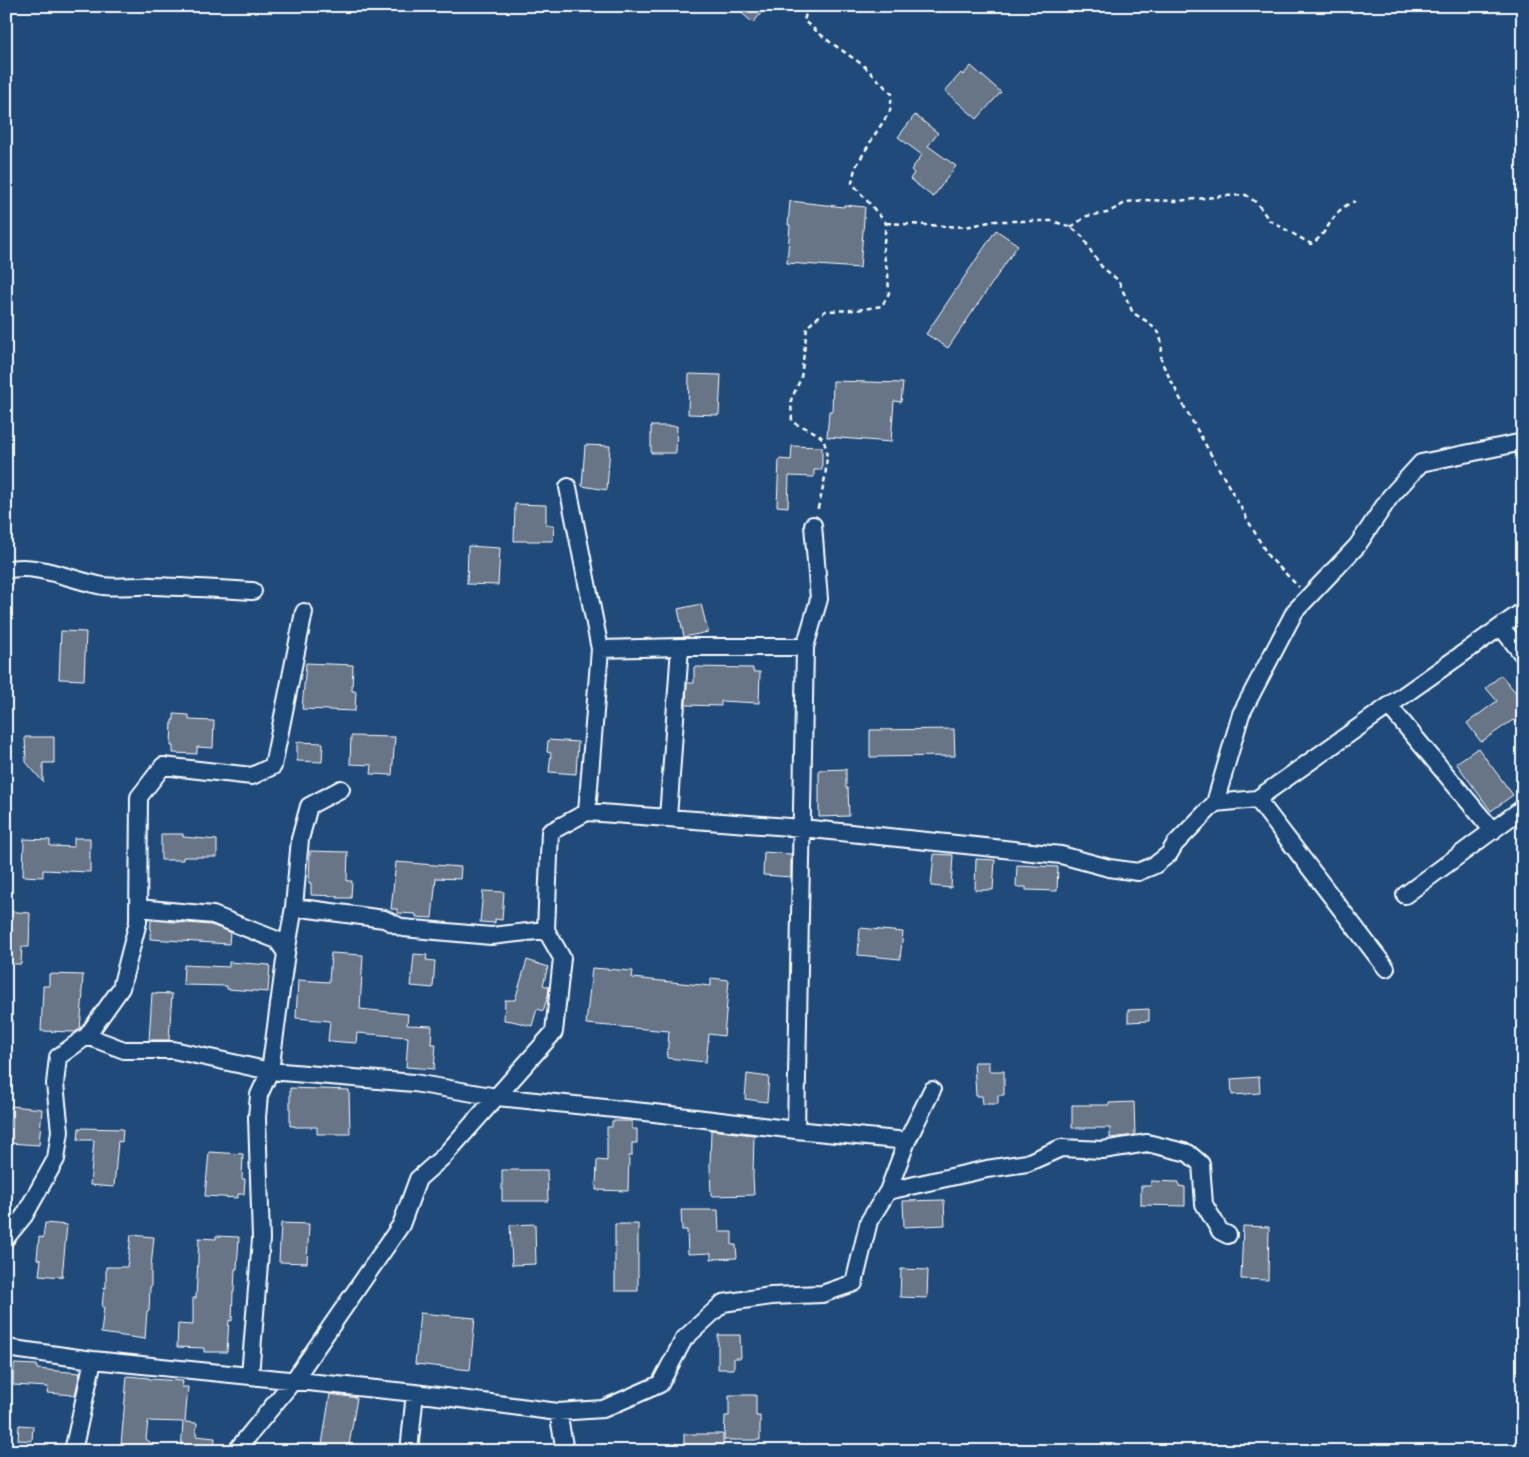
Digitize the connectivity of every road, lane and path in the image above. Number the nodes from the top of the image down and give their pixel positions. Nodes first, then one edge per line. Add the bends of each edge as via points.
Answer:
1 (808, 6) edge
2 (1355, 201) dead end
3 (886, 223) junction
4 (1070, 227) junction
5 (1523, 442) edge
6 (568, 487) dead end
7 (813, 525) joint
8 (6, 570) edge
9 (253, 591) dead end
10 (1309, 597) junction
11 (1523, 611) edge
12 (304, 612) dead end
13 (1501, 626) junction
14 (680, 647) junction
15 (805, 647) junction
16 (600, 649) junction
17 (1523, 655) edge
18 (1388, 706) junction
19 (341, 789) dead end
20 (1257, 799) junction
21 (1215, 803) junction
22 (1523, 808) edge
23 (587, 812) junction
24 (668, 818) junction
25 (802, 828) junction
26 (1493, 830) junction
27 (1405, 895) dead end
28 (294, 907) junction
29 (138, 908) junction
30 (546, 930) junction
31 (286, 953) junction
32 (1386, 968) dead end
33 (87, 1036) junction
34 (270, 1071) junction
35 (932, 1090) dead end
36 (497, 1097) junction
37 (796, 1130) junction
38 (907, 1141) junction
39 (888, 1191) junction
40 (1228, 1235) dead end
41 (6, 1238) edge
42 (6, 1348) edge
43 (93, 1360) junction
44 (250, 1376) junction
45 (294, 1380) junction
46 (415, 1394) junction
47 (558, 1412) junction
48 (73, 1451) edge
49 (236, 1451) edge
50 (409, 1451) edge
51 (565, 1451) edge

1 - 3 path via 804,21 863,65 892,94 890,111 855,168 852,182
2 - 4 path via 1344,206 1312,244 1269,220 1257,203 1246,195 1127,202 1107,213 1088,216
3 - 4 path via 966,227 994,221 1052,221
3 - 7 path via 883,251 889,293 882,306 825,310 807,328 801,378 791,400 792,422 821,436 826,448 823,491
4 - 10 path via 1083,237 1102,267 1118,280 1133,313 1158,333 1162,344 1161,361 1168,377 1268,556
5 - 10 street via 1421,463 1390,497 1356,546
6 - 16 street
7 - 15 street via 819,599
8 - 9 street via 38,569 106,586
10 - 21 street via 1295,611 1241,714
11 - 13 street
12 - 29 street via 273,766 252,776 163,766 139,797
13 - 17 street
13 - 18 street
14 - 15 street
14 - 16 street
14 - 24 street
15 - 25 street
16 - 23 street
18 - 20 street
18 - 26 street
19 - 28 street via 309,806 300,839
20 - 21 street
20 - 32 street
21 - 25 street via 1169,854 1156,865 1138,872 1061,855
22 - 26 street
23 - 24 street
23 - 30 street via 550,832
24 - 25 street
25 - 37 street
26 - 27 street
28 - 30 street via 384,920 403,928 491,936
28 - 31 street
29 - 31 street via 213,915 277,940
29 - 33 street via 138,922 121,988
30 - 36 street via 562,958 554,1032
31 - 34 street
33 - 34 street via 124,1050 173,1050
33 - 41 street via 58,1058 55,1084 60,1131 56,1159 24,1216
34 - 36 street via 414,1083
34 - 44 street via 259,1095 257,1116 261,1239
35 - 38 street
36 - 37 street
36 - 45 street via 444,1156 418,1179 402,1225
37 - 38 street
38 - 39 street
39 - 40 street via 1027,1162 1060,1148 1103,1150 1147,1144 1188,1153 1202,1164 1204,1204 1220,1231
39 - 47 street via 868,1221 854,1283 822,1294 771,1296 722,1303 684,1339 660,1384 603,1409
42 - 43 street
43 - 44 street
43 - 48 street
44 - 45 street
45 - 46 street
45 - 49 street
46 - 47 street
46 - 50 street
47 - 51 street

